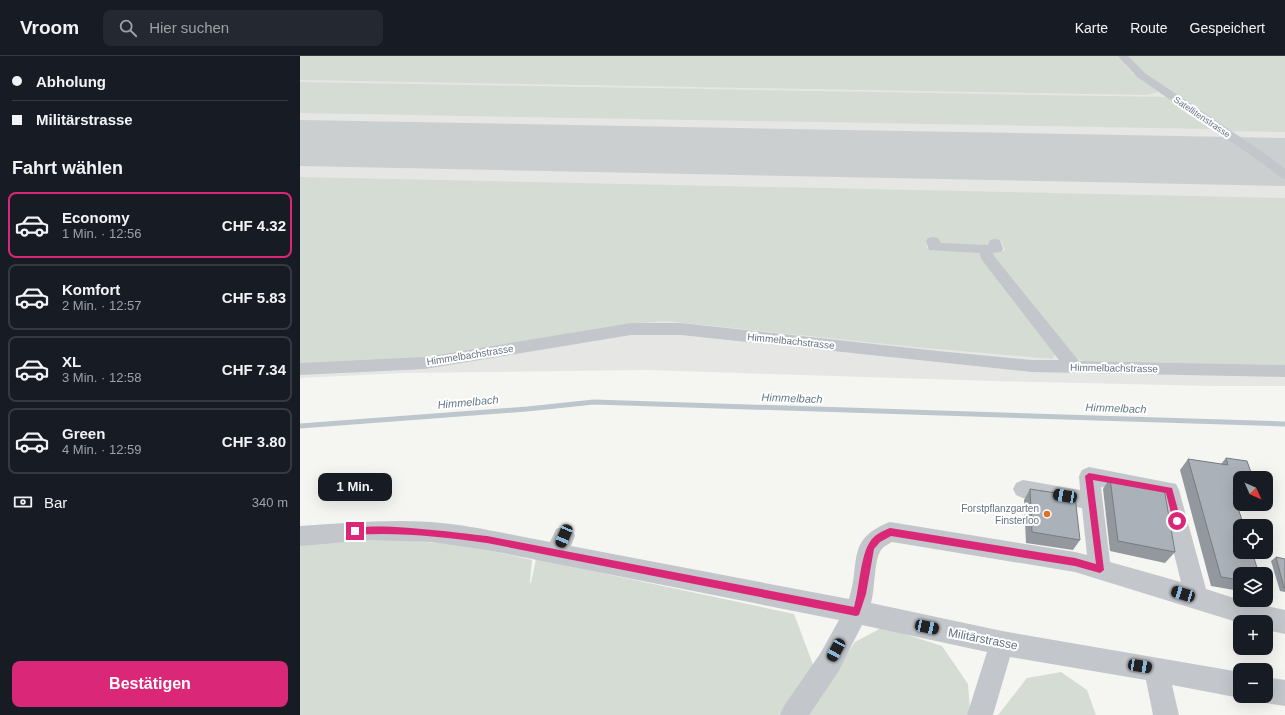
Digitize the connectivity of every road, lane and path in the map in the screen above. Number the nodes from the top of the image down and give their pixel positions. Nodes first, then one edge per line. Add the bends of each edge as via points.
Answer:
1 (1123, 56) edge
2 (1285, 175) edge
3 (933, 242) dead end
4 (1074, 367) junction
5 (300, 369) edge
6 (1285, 371) edge
7 (1024, 489) dead end
8 (1092, 501) junction
9 (300, 536) edge
10 (1100, 570) junction
11 (1196, 598) junction
12 (856, 612) junction
13 (1285, 622) edge
14 (1002, 643) junction
15 (1156, 669) junction
16 (1233, 684) edge
17 (1273, 691) edge
18 (1285, 693) edge
19 (793, 715) edge
20 (980, 715) edge
21 (1166, 715) edge

1 - 2 street, Satellitenstrasse via 1141,75
3 - 4 street via 934,247 990,246 988,257
4 - 5 street, Himmelbachstrasse via 1032,366 938,357 681,329 631,330 424,363
4 - 6 street, Himmelbachstrasse
7 - 8 street
8 - 10 street
8 - 11 street via 1089,476 1170,490
9 - 12 street, Militärstrasse via 370,530 431,532 487,540 560,545
10 - 11 street
10 - 12 street via 1075,562 890,532 877,539 870,547 862,594
11 - 13 street
12 - 14 street, Militärstrasse
12 - 19 street via 828,663
14 - 15 street, Militärstrasse
14 - 20 street
15 - 16 street, Militärstrasse
15 - 21 street
17 - 18 street

